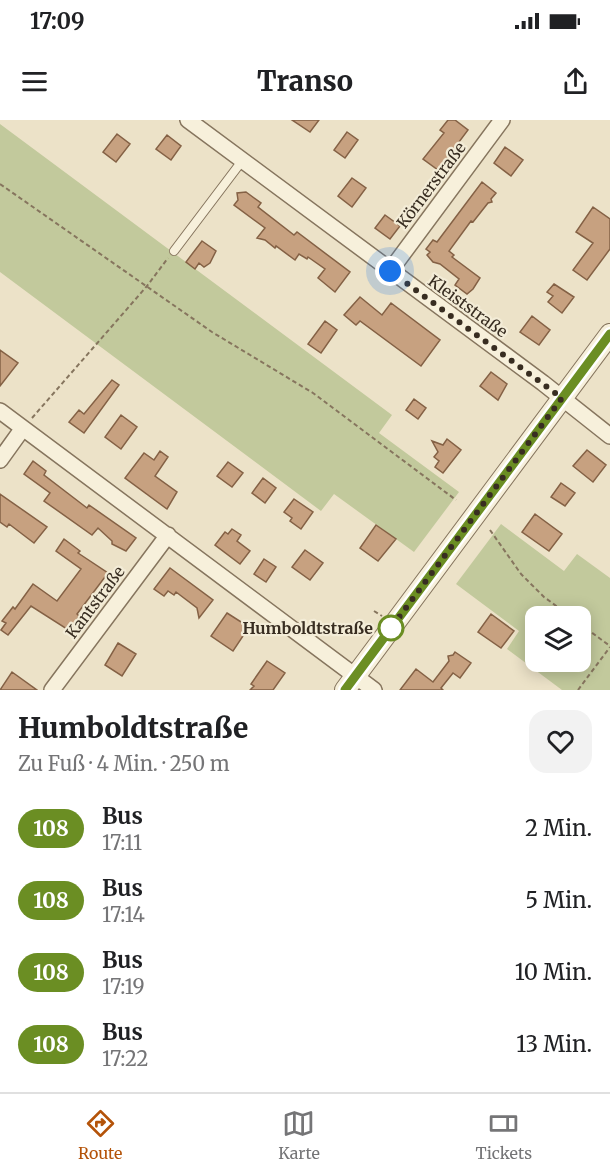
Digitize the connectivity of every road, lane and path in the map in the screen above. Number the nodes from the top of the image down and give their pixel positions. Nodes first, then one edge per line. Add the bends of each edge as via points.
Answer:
1 (188, 120) edge
2 (502, 120) edge
3 (242, 161) junction
4 (0, 184) edge
5 (174, 251) joint
6 (390, 271) junction
7 (147, 286) junction
8 (610, 334) edge
9 (562, 398) junction
10 (0, 411) edge
11 (23, 428) junction
12 (610, 436) edge
13 (0, 460) edge
14 (456, 500) dead end
15 (490, 530) dead end
16 (168, 535) junction
17 (556, 606) edge
18 (591, 632) edge
19 (610, 647) edge
20 (350, 683) edge
21 (52, 690) edge
22 (374, 690) edge
23 (578, 690) edge

1 - 3 street, Kleiststraße
2 - 6 street, Körnerstraße
3 - 5 lane
3 - 6 street, Kleiststraße
4 - 7 path
5 - 7 path
6 - 9 street, Kleiststraße
7 - 11 path
7 - 14 path via 212,332 313,393
8 - 9 street
9 - 12 street, Kleiststraße
9 - 20 street
10 - 11 street
11 - 13 street
11 - 16 street
15 - 17 path via 521,574
16 - 20 street
16 - 21 street, Kantstraße
18 - 19 path
19 - 23 path
20 - 22 street

